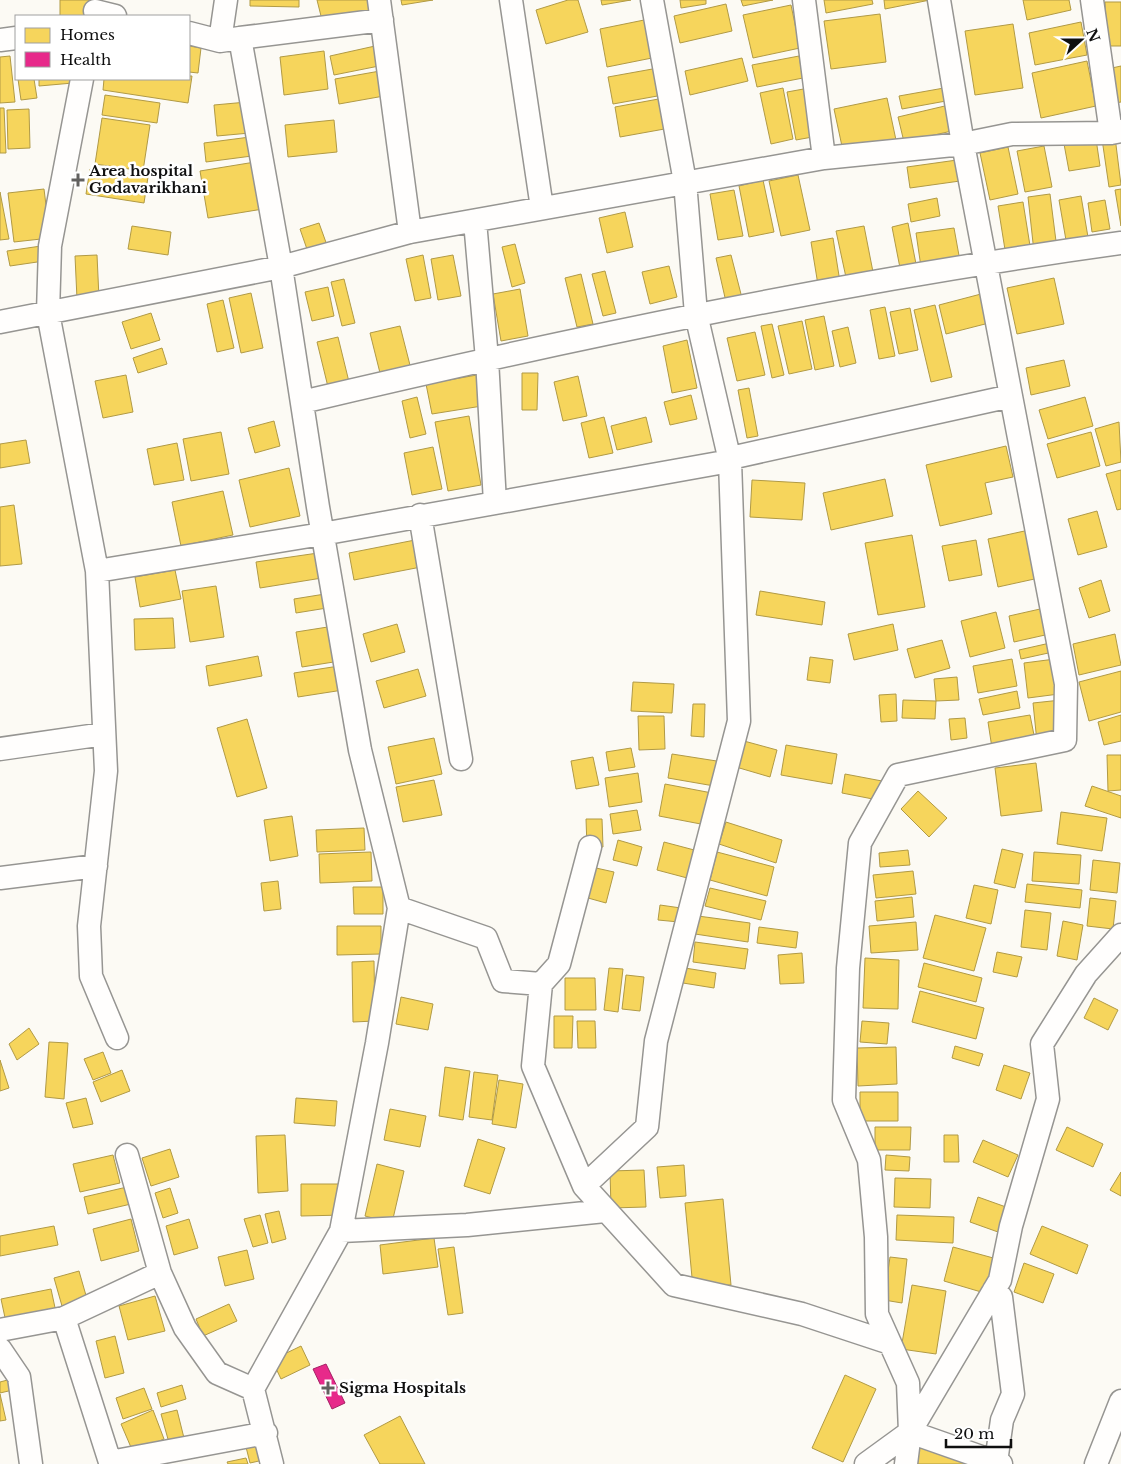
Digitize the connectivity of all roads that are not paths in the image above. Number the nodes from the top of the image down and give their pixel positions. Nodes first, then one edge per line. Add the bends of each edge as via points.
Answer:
1 (226, 0) edge
2 (511, 0) edge
3 (652, 0) edge
4 (804, 0) edge
5 (939, 0) edge
6 (1092, 0) edge
7 (381, 10) edge
8 (190, 33) edge
9 (15, 38) edge
10 (230, 39) junction
11 (0, 40) edge
12 (82, 80) edge
13 (1116, 132) edge
14 (963, 144) junction
15 (824, 158) junction
16 (685, 182) junction
17 (542, 208) junction
18 (475, 221) junction
19 (410, 232) junction
20 (1121, 243) edge
21 (986, 264) junction
22 (280, 267) junction
23 (48, 313) junction
24 (696, 314) junction
25 (0, 322) edge
26 (488, 359) junction
27 (1011, 396) junction
28 (302, 402) junction
29 (730, 461) junction
30 (495, 502) junction
31 (420, 515) junction
32 (322, 534) junction
33 (97, 571) junction
34 (104, 734) junction
35 (0, 749) edge
36 (461, 759) dead end
37 (590, 847) dead end
38 (96, 866) junction
39 (0, 878) edge
40 (399, 908) junction
41 (1121, 935) edge
42 (541, 984) junction
43 (117, 1038) dead end
44 (127, 1155) dead end
45 (584, 1186) junction
46 (605, 1211) junction
47 (341, 1231) junction
48 (160, 1273) junction
49 (994, 1290) junction
50 (64, 1318) junction
51 (0, 1330) edge
52 (890, 1343) junction
53 (0, 1349) edge
54 (253, 1389) junction
55 (1121, 1401) edge
56 (910, 1432) junction
57 (266, 1433) junction
58 (998, 1463) edge
59 (31, 1464) edge
60 (272, 1464) edge
61 (866, 1464) edge
62 (906, 1464) edge
63 (1096, 1464) edge

1 - 10 street
2 - 17 street
3 - 16 street
4 - 15 street
5 - 14 street
6 - 13 street
7 - 10 street
7 - 19 street
8 - 10 street
9 - 11 street
10 - 22 street
12 - 23 street via 50,246
13 - 14 street via 1012,134
14 - 15 street
14 - 21 street
15 - 16 street
16 - 17 street
16 - 24 street
17 - 18 street
18 - 19 street
18 - 26 street
19 - 22 street
20 - 21 street
21 - 24 street
21 - 27 street
22 - 23 street
22 - 28 street
23 - 25 street
23 - 33 street
24 - 26 street
24 - 29 street
26 - 28 street
26 - 30 street
27 - 29 street via 735,457
27 - 52 street via 1066,684 1065,740 898,775 860,843 848,968 844,1100 869,1160 876,1237 877,1314
28 - 32 street
29 - 30 street
29 - 45 street via 739,721 656,1041 647,1127
30 - 31 street
31 - 32 street
31 - 36 street
32 - 33 street
32 - 40 street via 360,750
33 - 34 street
34 - 35 street
34 - 38 street via 106,771
37 - 42 street via 559,964
38 - 39 street
38 - 43 street via 89,926 92,976
40 - 42 street via 486,938 503,981
40 - 47 street
41 - 49 street via 1086,974 1042,1044 1048,1099 1011,1226 1000,1280
42 - 45 street via 533,1066
44 - 48 street
45 - 46 street
46 - 47 street via 467,1225
46 - 52 street via 674,1285 802,1314
47 - 54 street
48 - 50 street
48 - 54 street via 185,1328 217,1372
49 - 56 street
49 - 58 street via 1001,1297 1012,1394 1002,1420
50 - 51 street
50 - 57 street via 110,1462
52 - 56 street via 908,1383
53 - 59 street via 20,1378
54 - 57 street
55 - 63 street
56 - 58 street
56 - 61 street
56 - 62 street
57 - 60 street

